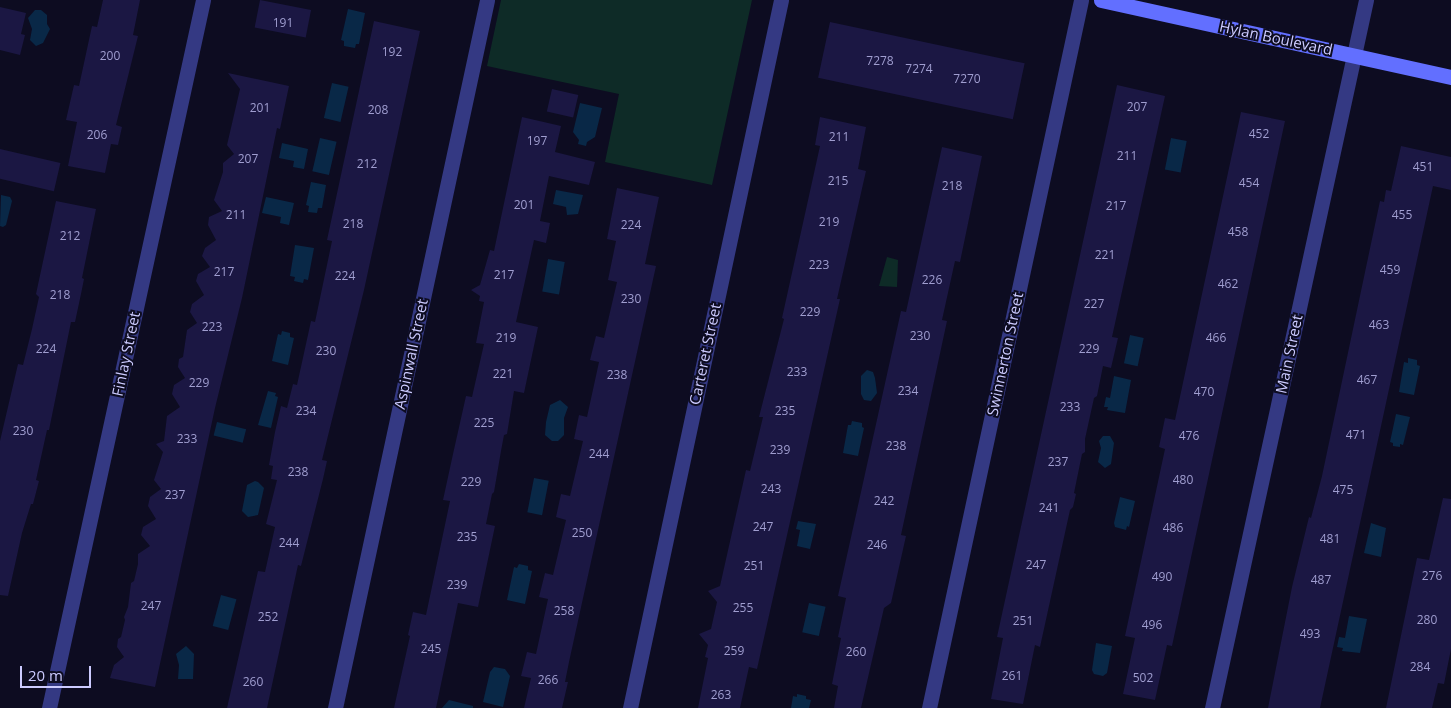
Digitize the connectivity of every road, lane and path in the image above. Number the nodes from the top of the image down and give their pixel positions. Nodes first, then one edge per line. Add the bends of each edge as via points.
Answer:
1 (203, 0) edge
2 (487, 0) edge
3 (781, 0) edge
4 (1081, 0) edge
5 (1101, 0) edge
6 (1366, 0) edge
7 (1354, 55) junction
8 (1451, 77) edge
9 (49, 708) edge
10 (335, 708) edge
11 (630, 708) edge
12 (929, 708) edge
13 (1212, 708) edge

1 - 9 street, Finlay Street
2 - 10 street, Aspinwall Street
3 - 11 street, Carteret Street
4 - 12 street, Swinnerton Street
5 - 7 street, Hylan Boulevard
6 - 7 street, Main Street
7 - 8 street, Hylan Boulevard
7 - 13 street, Main Street

